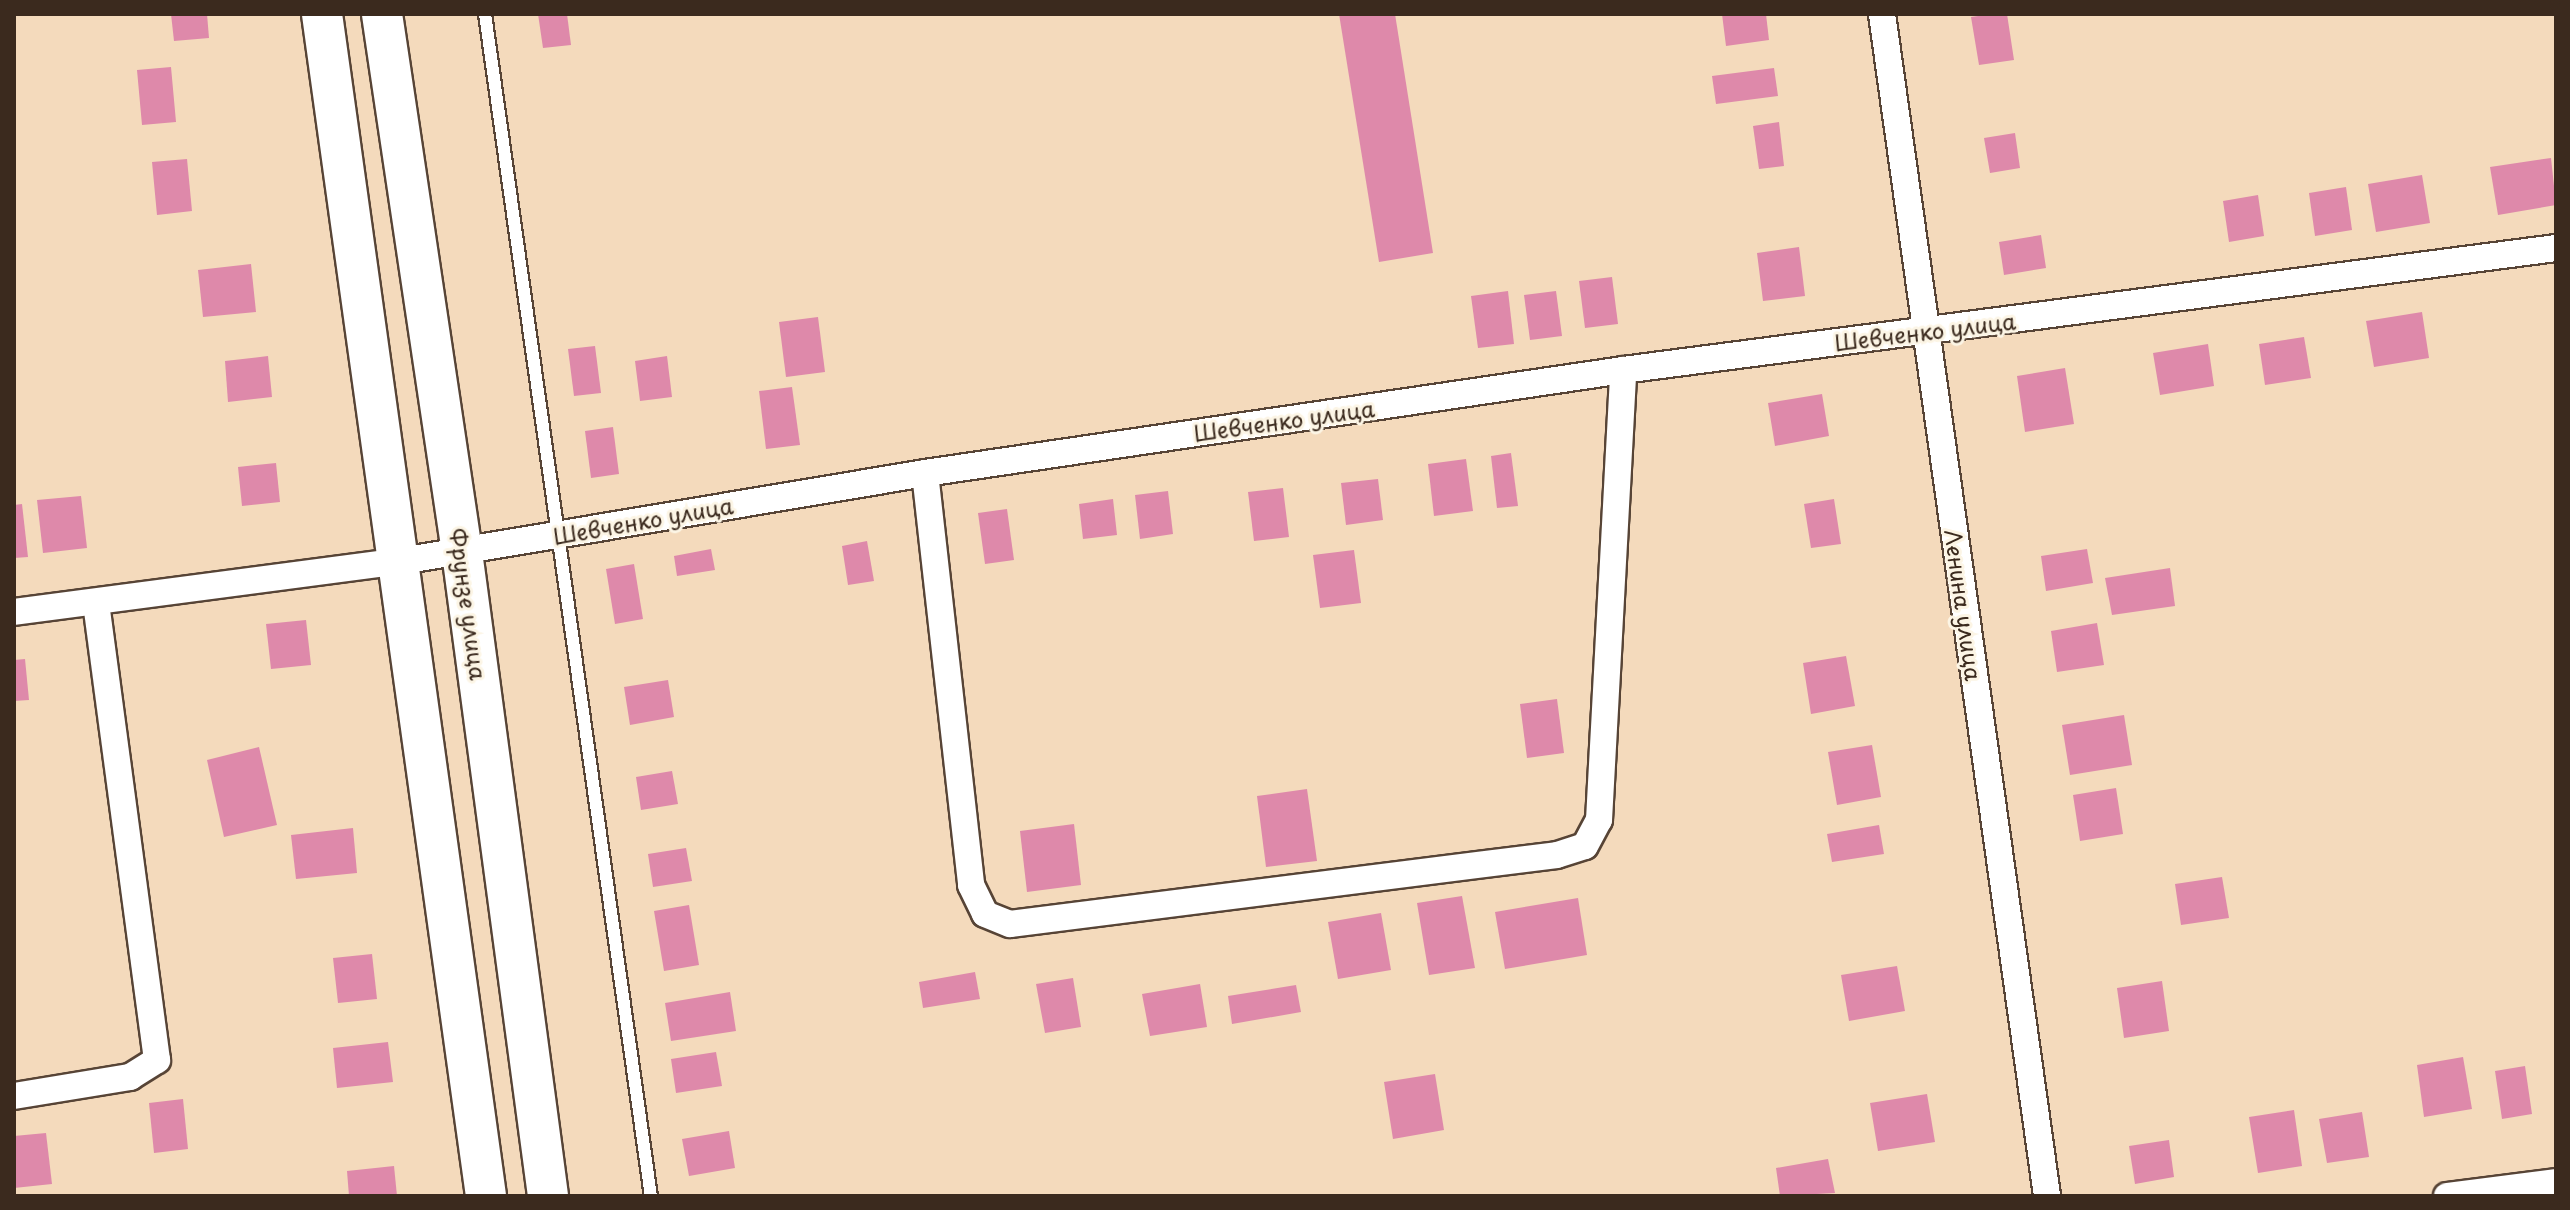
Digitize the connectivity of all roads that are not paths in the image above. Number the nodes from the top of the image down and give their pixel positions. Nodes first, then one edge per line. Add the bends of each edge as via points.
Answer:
1 (322, 14) edge
2 (382, 14) edge
3 (485, 14) edge
4 (1882, 14) edge
5 (2556, 248) edge
6 (1925, 331) junction
7 (1623, 370) junction
8 (925, 473) junction
9 (560, 534) junction
10 (462, 552) junction
11 (401, 561) junction
12 (96, 602) junction
13 (14, 612) edge
14 (14, 1096) edge
15 (2556, 1182) edge
16 (486, 1196) edge
17 (548, 1196) edge
18 (651, 1196) edge
19 (2047, 1196) edge
20 (2447, 1196) edge

1 - 11 main road
2 - 10 main road, Фрунзе улица
3 - 9 lane
4 - 6 street, Ленина улица
5 - 6 street, Шевченко улица
6 - 7 street, Шевченко улица
6 - 19 street, Ленина улица
7 - 8 street, Шевченко улица
7 - 8 street via 1599,820 1585,846 1557,855 1010,924 985,914 971,885
8 - 9 street, Шевченко улица
9 - 10 street, Шевченко улица
9 - 18 lane
10 - 11 street, Шевченко улица
10 - 17 main road, Фрунзе улица
11 - 12 street, Шевченко улица
11 - 16 main road
12 - 13 street, Шевченко улица
12 - 14 street via 157,1060 130,1077
15 - 20 street

